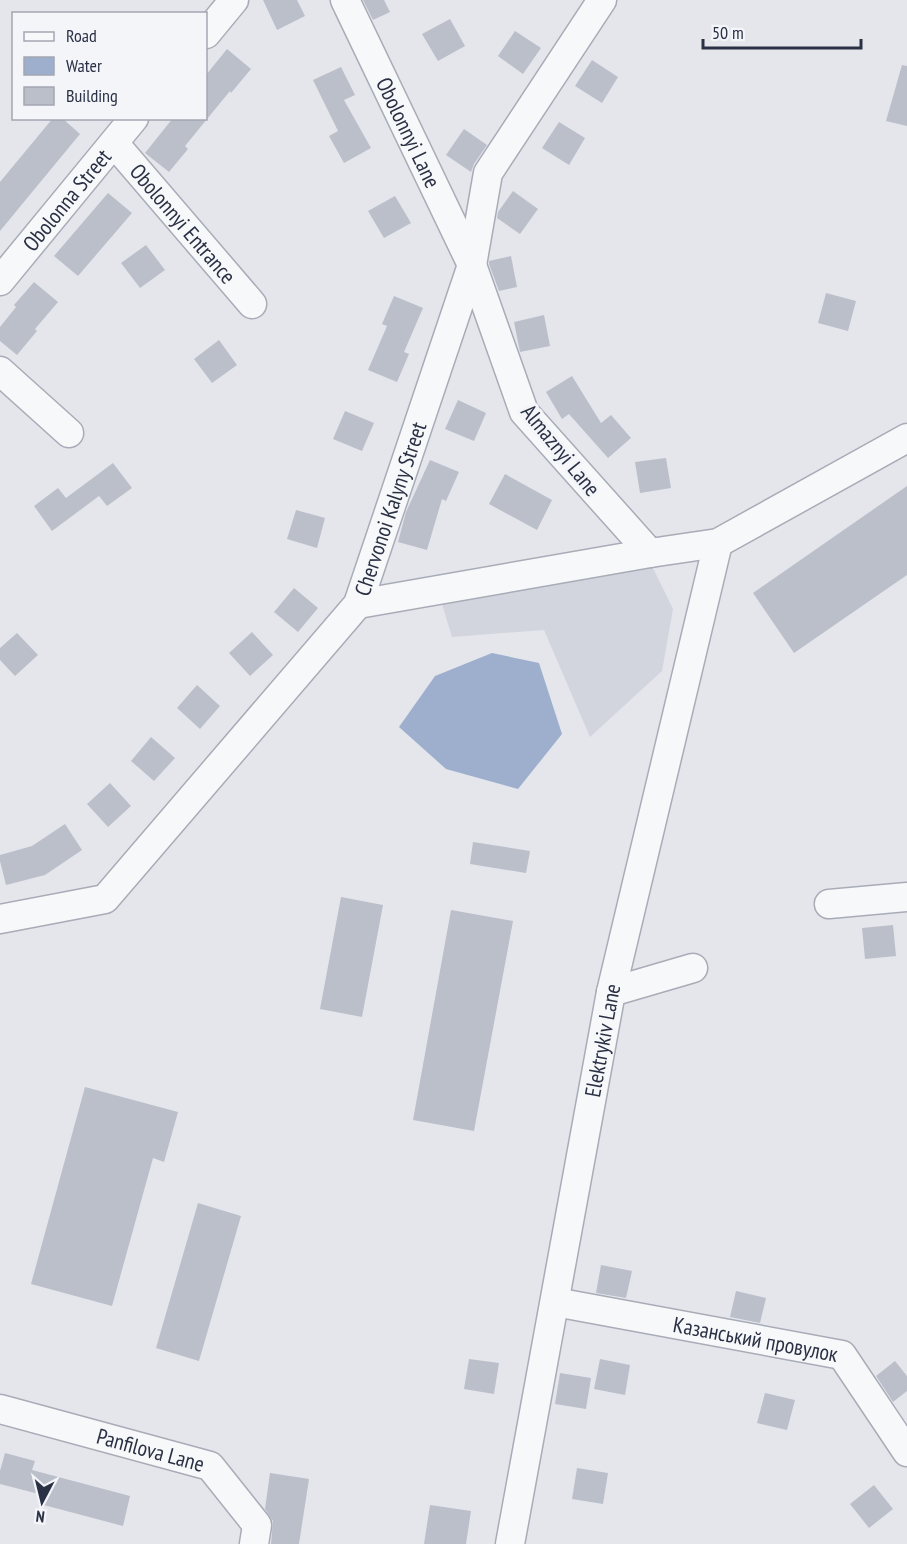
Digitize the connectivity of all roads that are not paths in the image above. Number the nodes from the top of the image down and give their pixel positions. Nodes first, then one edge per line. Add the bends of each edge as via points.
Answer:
1 (234, 0) edge
2 (345, 0) edge
3 (602, 0) edge
4 (207, 33) edge
5 (132, 120) edge
6 (114, 143) junction
7 (472, 265) junction
8 (0, 281) edge
9 (252, 304) dead end
10 (0, 371) edge
11 (69, 433) dead end
12 (907, 438) edge
13 (718, 543) junction
14 (650, 553) junction
15 (358, 604) junction
16 (907, 897) edge
17 (829, 904) dead end
18 (0, 919) edge
19 (693, 968) dead end
20 (611, 992) junction
21 (555, 1302) junction
22 (0, 1409) edge
23 (907, 1452) edge
24 (254, 1544) edge
25 (510, 1544) edge

1 - 4 street
2 - 7 street, Obolonnyi Lane
3 - 7 street, Chervonoi Kalyny Street via 488,173
5 - 6 street, Obolonna Street
6 - 8 street, Obolonna Street
6 - 9 street, Obolonnyi Entrance
7 - 14 street, Almaznyi Lane via 524,412
7 - 15 street, Chervonoi Kalyny Street
10 - 11 street
12 - 13 street
13 - 14 street
13 - 20 street, Elektrykiv Lane
14 - 15 street
15 - 18 street, Chervonoi Kalyny Street via 105,898
16 - 17 street
19 - 20 street
20 - 21 street, Elektrykiv Lane
21 - 23 street, Казанський провулок via 842,1355
21 - 25 street, Elektrykiv Lane
22 - 24 street, Panfilova Lane via 210,1466 256,1525

